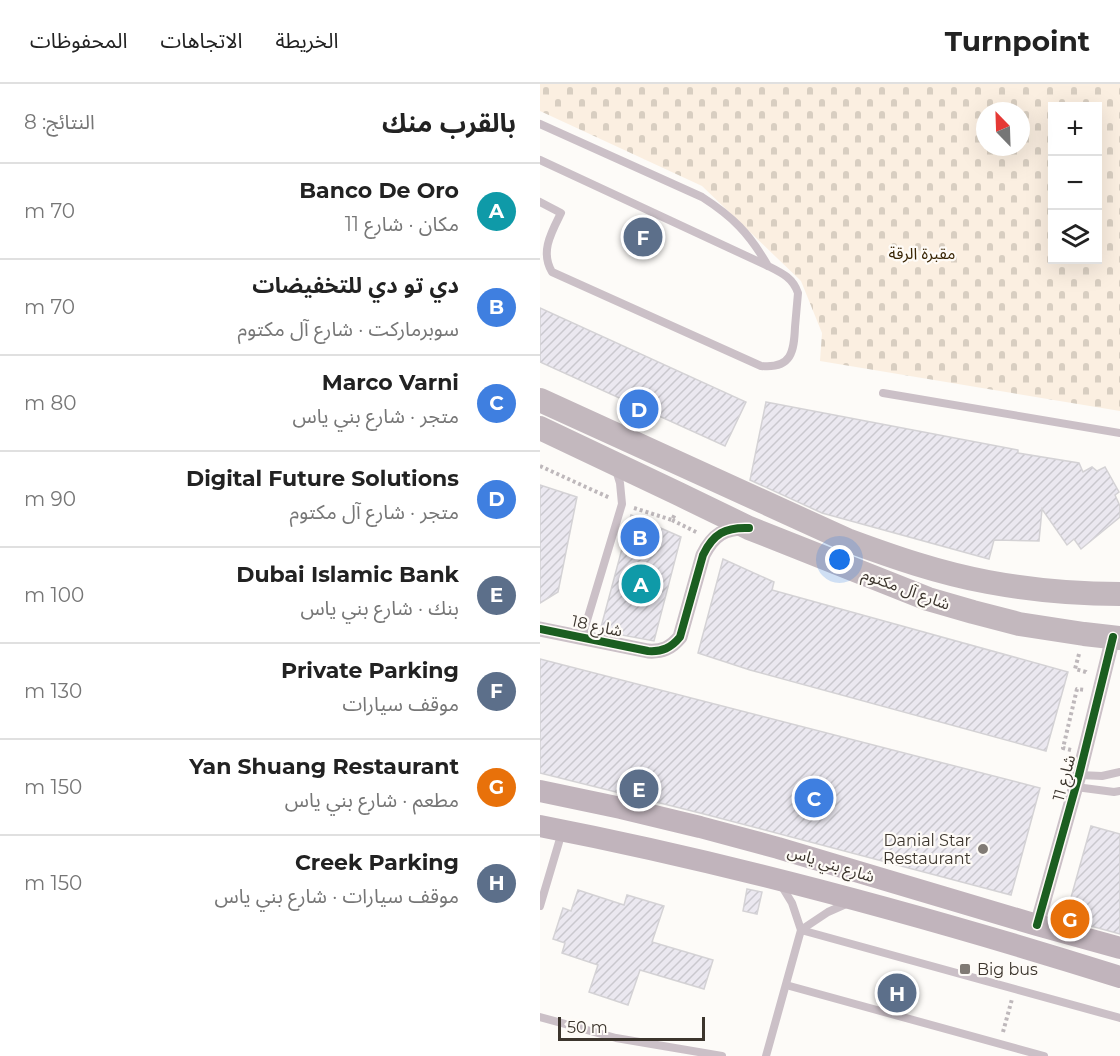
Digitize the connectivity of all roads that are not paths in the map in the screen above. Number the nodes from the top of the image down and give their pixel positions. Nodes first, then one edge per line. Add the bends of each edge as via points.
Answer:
1 (540, 124) edge
2 (540, 160) edge
3 (540, 202) edge
4 (768, 266) junction
5 (883, 393) dead end
6 (540, 400) edge
7 (540, 428) edge
8 (1120, 433) edge
9 (612, 464) junction
10 (748, 528) junction
11 (1120, 594) edge
12 (540, 629) edge
13 (1118, 635) edge
14 (582, 637) junction
15 (1120, 772) edge
16 (1078, 781) junction
17 (540, 791) edge
18 (1120, 791) edge
19 (540, 826) edge
20 (562, 830) junction
21 (777, 879) junction
22 (858, 900) junction
23 (540, 906) edge
24 (1037, 925) junction
25 (801, 930) junction
26 (1120, 948) edge
27 (1120, 977) edge
28 (786, 985) junction
29 (540, 1017) edge
30 (1120, 1018) edge
31 (722, 1056) edge
32 (766, 1056) edge
33 (1044, 1056) edge

1 - 4 lane via 702,197 741,226
2 - 4 lane
3 - 4 lane via 561,213 544,248 546,265 552,272 762,366 772,367 781,364 794,348 798,293 790,278
5 - 8 lane
6 - 11 main road, شارع آل مكتوم via 847,540 893,557 987,582
7 - 9 main road, شارع آل مكتوم
9 - 10 main road, شارع آل مكتوم
9 - 14 lane via 620,483 622,504
10 - 13 main road, شارع آل مكتوم via 928,599 1019,624
10 - 14 street, شارع 18 via 726,530 712,540 703,555 680,637 674,644 657,652
12 - 14 street, شارع 18
13 - 16 street, شارع 11
15 - 16 lane
16 - 18 lane
16 - 24 street, شارع 11
17 - 24 main road, شارع بني ياس via 778,848
19 - 20 main road, شارع بني ياس
20 - 21 main road, شارع بني ياس
20 - 23 lane
21 - 22 main road, شارع بني ياس
21 - 25 lane via 792,903
22 - 25 lane via 828,912
22 - 27 main road, شارع بني ياس
24 - 26 main road, شارع بني ياس
25 - 28 lane
25 - 30 lane
28 - 32 lane
28 - 33 lane
29 - 31 lane via 616,1038

